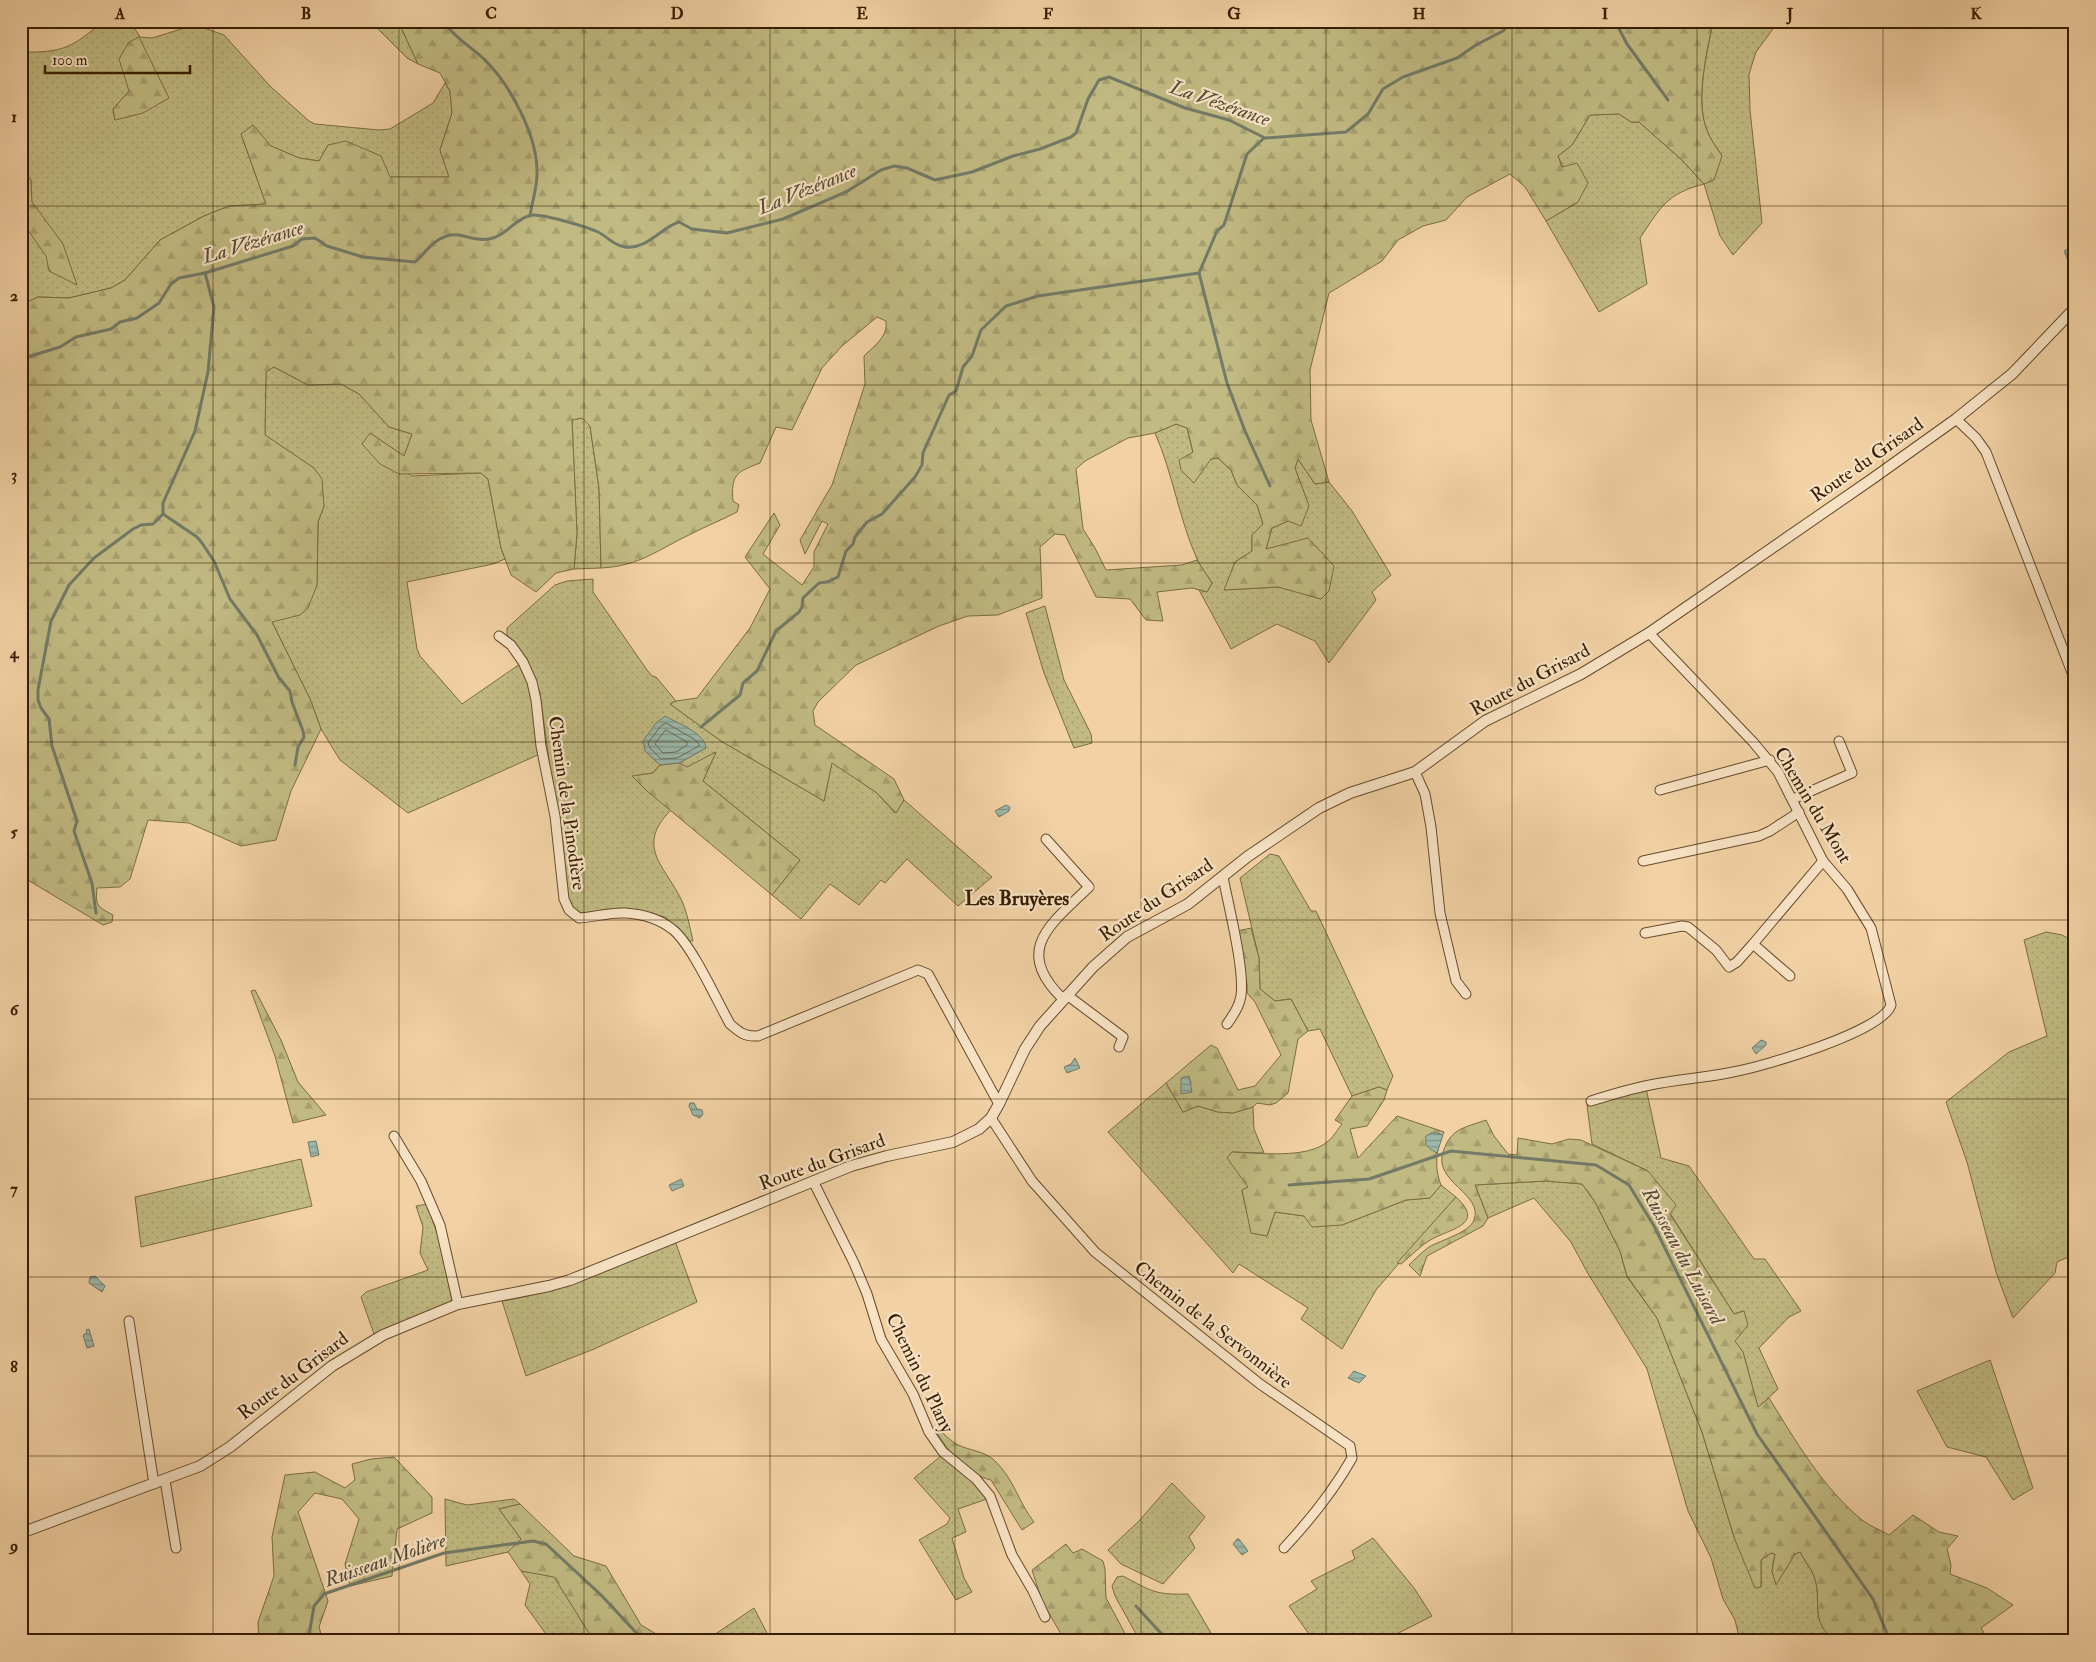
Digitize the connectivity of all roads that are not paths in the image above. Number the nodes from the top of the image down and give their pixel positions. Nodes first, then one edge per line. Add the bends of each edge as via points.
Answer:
1 (2075, 308) edge
2 (1956, 419) junction
3 (1649, 633) junction
4 (499, 636) dead end
5 (2075, 680) edge
6 (1839, 741) dead end
7 (1770, 760) junction
8 (1415, 772) junction
9 (1660, 790) dead end
10 (1793, 799) junction
11 (1799, 812) junction
12 (1046, 839) dead end
13 (1643, 861) dead end
14 (1823, 861) junction
15 (1223, 877) junction
16 (1645, 933) dead end
17 (1753, 944) junction
18 (1790, 976) dead end
19 (1466, 994) dead end
20 (1065, 997) junction
21 (1227, 1024) dead end
22 (1119, 1047) dead end
23 (1591, 1101) dead end
24 (1000, 1104) junction
25 (991, 1118) junction
26 (394, 1136) dead end
27 (813, 1181) junction
28 (458, 1304) junction
29 (129, 1321) dead end
30 (165, 1480) junction
31 (154, 1484) junction
32 (21, 1533) edge
33 (176, 1548) dead end
34 (1284, 1548) dead end
35 (1045, 1617) dead end

1 - 2 street, Route du Grisard via 2012,374
2 - 3 street, Route du Grisard
2 - 5 street via 1986,452
3 - 7 street, Chemin du Mont
3 - 8 street, Route du Grisard via 1581,674 1485,721
4 - 24 street, Chemin de la Pinodière via 515,651 532,682 540,746 555,816 564,899 569,910 580,918 614,913 646,916 658,919 674,930 689,950 730,1024 749,1036 758,1036 918,970 928,974
6 - 10 street via 1852,773
7 - 9 street
7 - 10 street, Chemin du Mont
8 - 15 street, Route du Grisard via 1334,800 1269,842
8 - 19 street via 1425,794 1431,827 1440,913 1456,981
10 - 11 street, Chemin du Mont
11 - 13 street via 1759,836
11 - 14 street, Chemin du Mont
12 - 20 street via 1089,887 1049,926 1040,943 1041,971 1053,989
14 - 17 street
14 - 23 street, Chemin du Mont via 1847,889 1872,928 1890,994 1890,1010 1857,1032 1771,1062 1736,1072 1651,1084
15 - 20 street, Route du Grisard via 1188,904 1127,937
15 - 21 street via 1242,989 1239,1005
16 - 17 street via 1688,927 1716,950 1729,966
17 - 18 street
20 - 22 street via 1123,1037
20 - 24 street, Route du Grisard via 1032,1037
24 - 25 street, Route du Grisard
25 - 27 street, Route du Grisard via 969,1135 952,1142 868,1160
25 - 34 street, Chemin de la Servonnière via 1032,1181 1095,1252 1266,1389 1350,1446 1352,1458 1342,1476 1320,1508
26 - 28 street via 421,1181 440,1225
27 - 28 street, Route du Grisard via 570,1280
27 - 35 street, Chemin du Plany via 854,1263 881,1339 913,1394 929,1432 943,1452 976,1479 990,1496 1012,1555
28 - 30 street, Route du Grisard via 357,1349 214,1458
29 - 31 street
30 - 31 street, Route du Grisard
30 - 33 street
31 - 32 street, Route du Grisard

